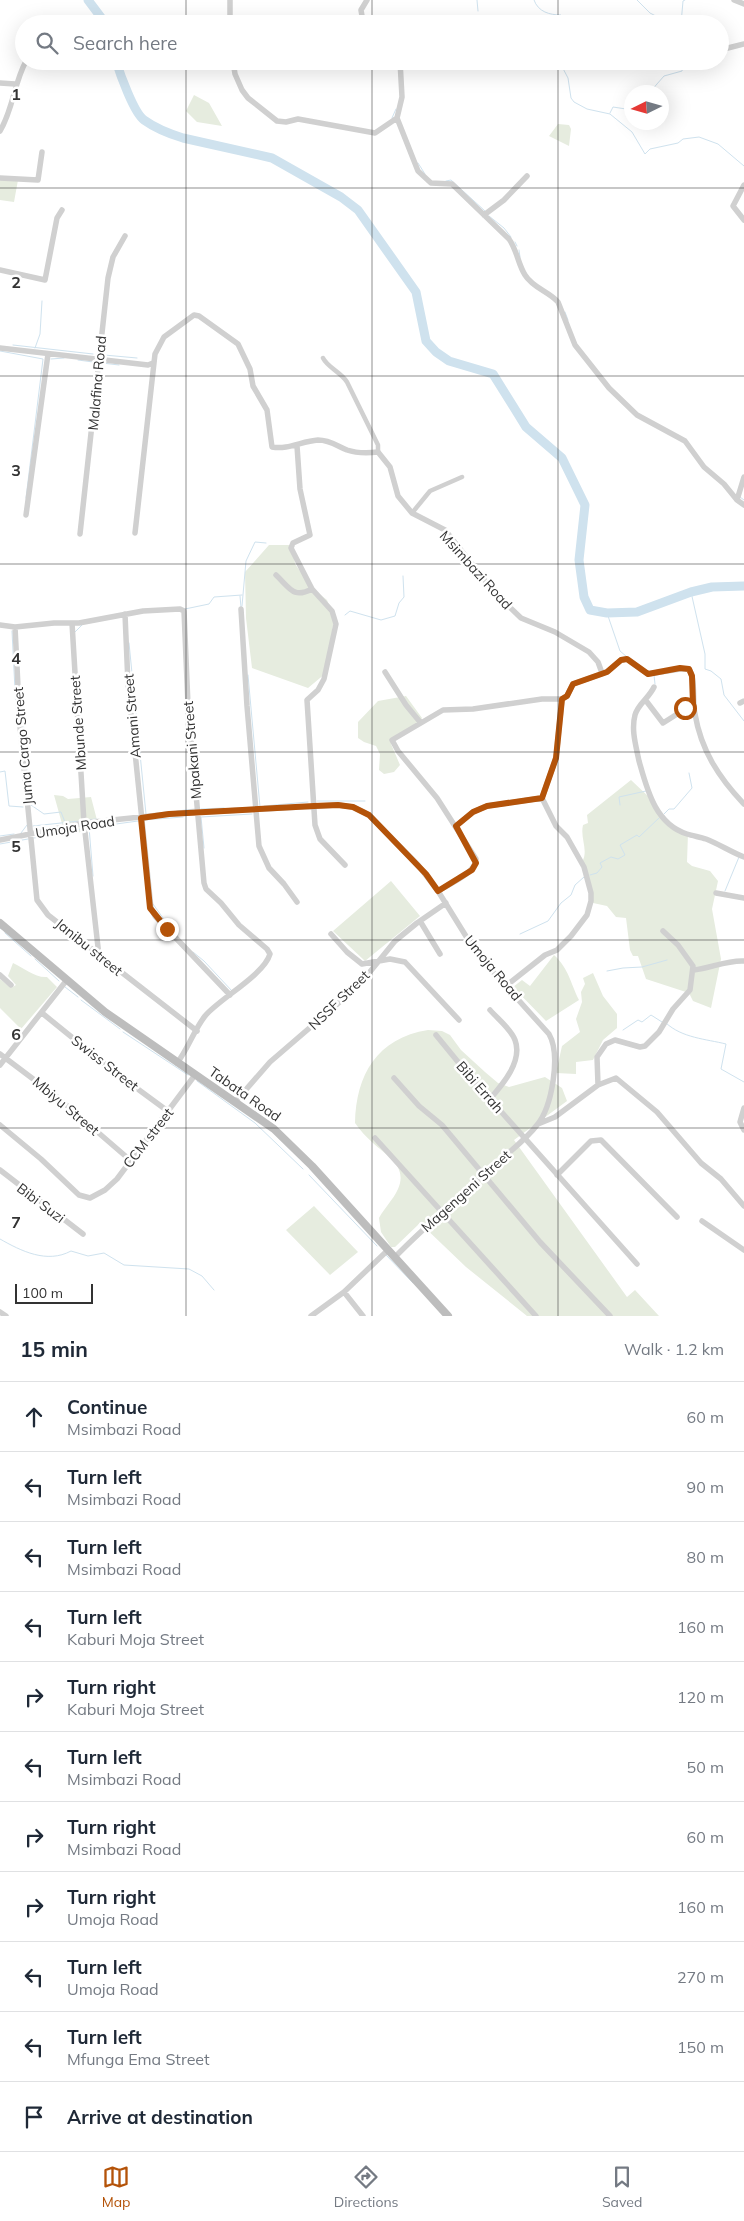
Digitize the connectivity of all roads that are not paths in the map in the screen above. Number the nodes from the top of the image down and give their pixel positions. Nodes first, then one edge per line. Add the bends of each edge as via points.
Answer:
1 (230, 0) edge
2 (367, 0) edge
3 (734, 0) edge
4 (744, 4) edge
5 (230, 15) edge
6 (362, 15) edge
7 (744, 44) edge
8 (729, 48) edge
9 (22, 70) edge
10 (234, 70) edge
11 (400, 70) edge
12 (0, 83) edge
13 (15, 84) junction
14 (397, 118) junction
15 (0, 131) edge
16 (42, 152) dead end
17 (527, 176) dead end
18 (0, 178) edge
19 (744, 185) edge
20 (62, 210) dead end
21 (484, 216) junction
22 (744, 220) edge
23 (125, 236) dead end
24 (0, 270) edge
25 (0, 348) edge
26 (48, 354) junction
27 (322, 358) dead end
28 (98, 359) junction
29 (153, 363) junction
30 (297, 446) junction
31 (378, 452) junction
32 (744, 476) edge
33 (462, 478) dead end
34 (737, 500) junction
35 (744, 505) edge
36 (412, 513) junction
37 (26, 515) dead end
38 (135, 533) dead end
39 (80, 534) dead end
40 (276, 575) dead end
41 (312, 589) junction
42 (242, 609) dead end
43 (125, 614) junction
44 (72, 623) junction
45 (0, 624) edge
46 (15, 627) junction
47 (385, 672) dead end
48 (602, 673) junction
49 (654, 687) dead end
50 (562, 699) junction
51 (647, 702) dead end
52 (693, 704) junction
53 (420, 722) junction
54 (542, 798) junction
55 (744, 804) edge
56 (314, 806) junction
57 (256, 810) junction
58 (198, 813) junction
59 (141, 818) junction
60 (84, 823) junction
61 (456, 826) junction
62 (31, 834) junction
63 (0, 840) edge
64 (744, 857) edge
65 (345, 865) dead end
66 (438, 891) junction
67 (716, 893) dead end
68 (744, 898) edge
69 (297, 902) dead end
70 (446, 903) junction
71 (420, 921) junction
72 (0, 923) edge
73 (663, 931) dead end
74 (331, 934) dead end
75 (440, 954) dead end
76 (99, 956) junction
77 (379, 959) junction
78 (744, 961) edge
79 (694, 970) junction
80 (0, 975) edge
81 (66, 980) junction
82 (11, 984) dead end
83 (507, 985) junction
84 (230, 995) junction
85 (490, 1010) dead end
86 (42, 1013) junction
87 (459, 1020) dead end
88 (197, 1031) junction
89 (436, 1035) dead end
90 (0, 1054) edge
91 (5, 1059) junction
92 (177, 1063) junction
93 (0, 1065) edge
94 (195, 1074) junction
95 (394, 1078) dead end
96 (598, 1085) junction
97 (490, 1099) junction
98 (236, 1101) junction
99 (744, 1108) edge
100 (169, 1112) junction
101 (538, 1124) junction
102 (0, 1125) edge
103 (744, 1130) edge
104 (525, 1137) junction
105 (375, 1138) dead end
106 (130, 1160) junction
107 (0, 1170) edge
108 (484, 1174) junction
109 (557, 1175) junction
110 (744, 1206) edge
111 (441, 1211) junction
112 (677, 1217) dead end
113 (702, 1221) dead end
114 (83, 1234) dead end
115 (388, 1250) junction
116 (744, 1250) edge
117 (395, 1258) junction
118 (637, 1264) dead end
119 (344, 1292) junction
120 (0, 1312) edge
121 (6, 1316) edge
122 (311, 1316) edge
123 (363, 1316) edge
124 (448, 1316) edge
125 (536, 1316) edge
126 (610, 1316) edge

1 - 5 street
2 - 6 street
3 - 4 street
7 - 8 street
9 - 13 street
10 - 14 street via 245,94 277,121 298,119 375,133
11 - 14 street via 402,97
12 - 13 street
13 - 15 street
14 - 21 street via 418,171 431,183 452,184
16 - 18 street via 38,180
17 - 21 street
19 - 22 street via 733,206
20 - 24 street via 55,226 44,280
21 - 34 street via 516,249 528,279 558,302 574,344 609,388 636,415 685,441 704,467
23 - 28 street, Malafina Road via 110,266
25 - 26 street
26 - 28 street
26 - 37 street
27 - 31 street via 347,382 378,445
28 - 29 street
28 - 39 street, Malafina Road
29 - 30 street via 164,337 194,316 204,318 241,348 254,386 267,410 271,446
29 - 38 street
30 - 31 street via 317,440 349,450
30 - 41 street via 302,504 310,535 291,546
31 - 36 street, Msimbazi Road via 390,467 398,496
32 - 34 street
33 - 36 street via 430,491
34 - 35 street
36 - 48 street, Msimbazi Road via 445,530 494,592 521,618 555,632 589,652
40 - 41 street via 295,593 303,594
41 - 56 street via 332,611 336,624 324,679 307,700
42 - 57 street
43 - 44 street
43 - 58 street, Mpakani Street via 182,609
43 - 59 street, Amani Street
44 - 46 street
44 - 60 street, Mbunde Street
45 - 46 street
46 - 62 street, Juma Cargo Street via 20,727
47 - 53 street
48 - 50 street via 573,684
48 - 52 street via 627,659 648,674 689,669
49 - 64 street via 636,712 634,726 648,794 665,821 686,834 707,839
50 - 53 street via 443,710
50 - 54 street via 556,758
51 - 52 street via 663,723
52 - 55 street via 700,739 712,765
53 - 61 street via 393,738 392,742
54 - 61 street via 487,806 473,812
54 - 83 street via 556,826 567,837 584,867 592,893 591,901 587,915 571,936
56 - 57 street, Umoja Road
56 - 65 street via 317,833
56 - 66 street, Umoja Road via 353,807 369,815 426,874
57 - 58 street, Umoja Road
57 - 69 street via 263,859
58 - 59 street, Umoja Road
58 - 84 street, Mpakani Street via 205,887 239,926 270,954 258,970
59 - 60 street, Umoja Road
59 - 84 street, Amani Street via 150,908
60 - 62 street, Umoja Road
60 - 76 street, Mbunde Street
61 - 66 street via 476,863 472,870
62 - 63 street, Umoja Road
62 - 76 street, Janibu street via 39,904
66 - 70 street, Umoja Road
67 - 68 street
70 - 71 street, NSSF Street
70 - 83 street, Umoja Road via 477,954
71 - 75 street
71 - 77 street, NSSF Street
72 - 81 main road, Tabata Road
73 - 79 street via 686,954
74 - 77 street via 358,962 368,964
76 - 88 street, Janibu street
77 - 87 street via 405,962
77 - 98 street, NSSF Street via 342,1000 270,1062
78 - 79 street via 735,960
79 - 96 street via 690,990 643,1047 615,1040 606,1044 598,1057
80 - 82 street
81 - 86 street
81 - 92 main road, Tabata Road
83 - 101 street, Umoja Road via 540,1022 553,1046 550,1092
84 - 88 street via 206,1016
85 - 97 street via 514,1037 516,1048 510,1073
86 - 91 street
86 - 100 street, Swiss Street
88 - 92 street
89 - 97 street, Bibi Errah
90 - 91 street, Mbiyu Street
91 - 93 street
91 - 106 street, Mbiyu Street via 57,1097
92 - 94 main road, Tabata Road
94 - 98 main road, Tabata Road
94 - 100 street, CCM street
95 - 108 street via 419,1106 442,1125
96 - 101 street via 555,1117
96 - 110 street via 616,1078 626,1085 657,1112
97 - 104 street, Bibi Errah
98 - 115 main road, Tabata Road via 274,1129 312,1166
99 - 103 street via 740,1122
100 - 106 street, CCM street
101 - 104 street, Magengeni Street
102 - 106 street, CCM street via 79,1195 90,1198 117,1179
104 - 108 street, Magengeni Street
104 - 109 street, Bibi Errah
105 - 111 street
107 - 114 street, Bibi Suzi
108 - 111 street, Magengeni Street
108 - 126 street via 540,1242
109 - 112 street via 591,1141 601,1140
109 - 118 street, Bibi Errah
111 - 117 street, Magengeni Street
111 - 125 street
113 - 116 street
115 - 117 main road, Tabata Road
115 - 119 street
117 - 124 main road, Tabata Road
119 - 122 street
119 - 123 street
120 - 121 street

